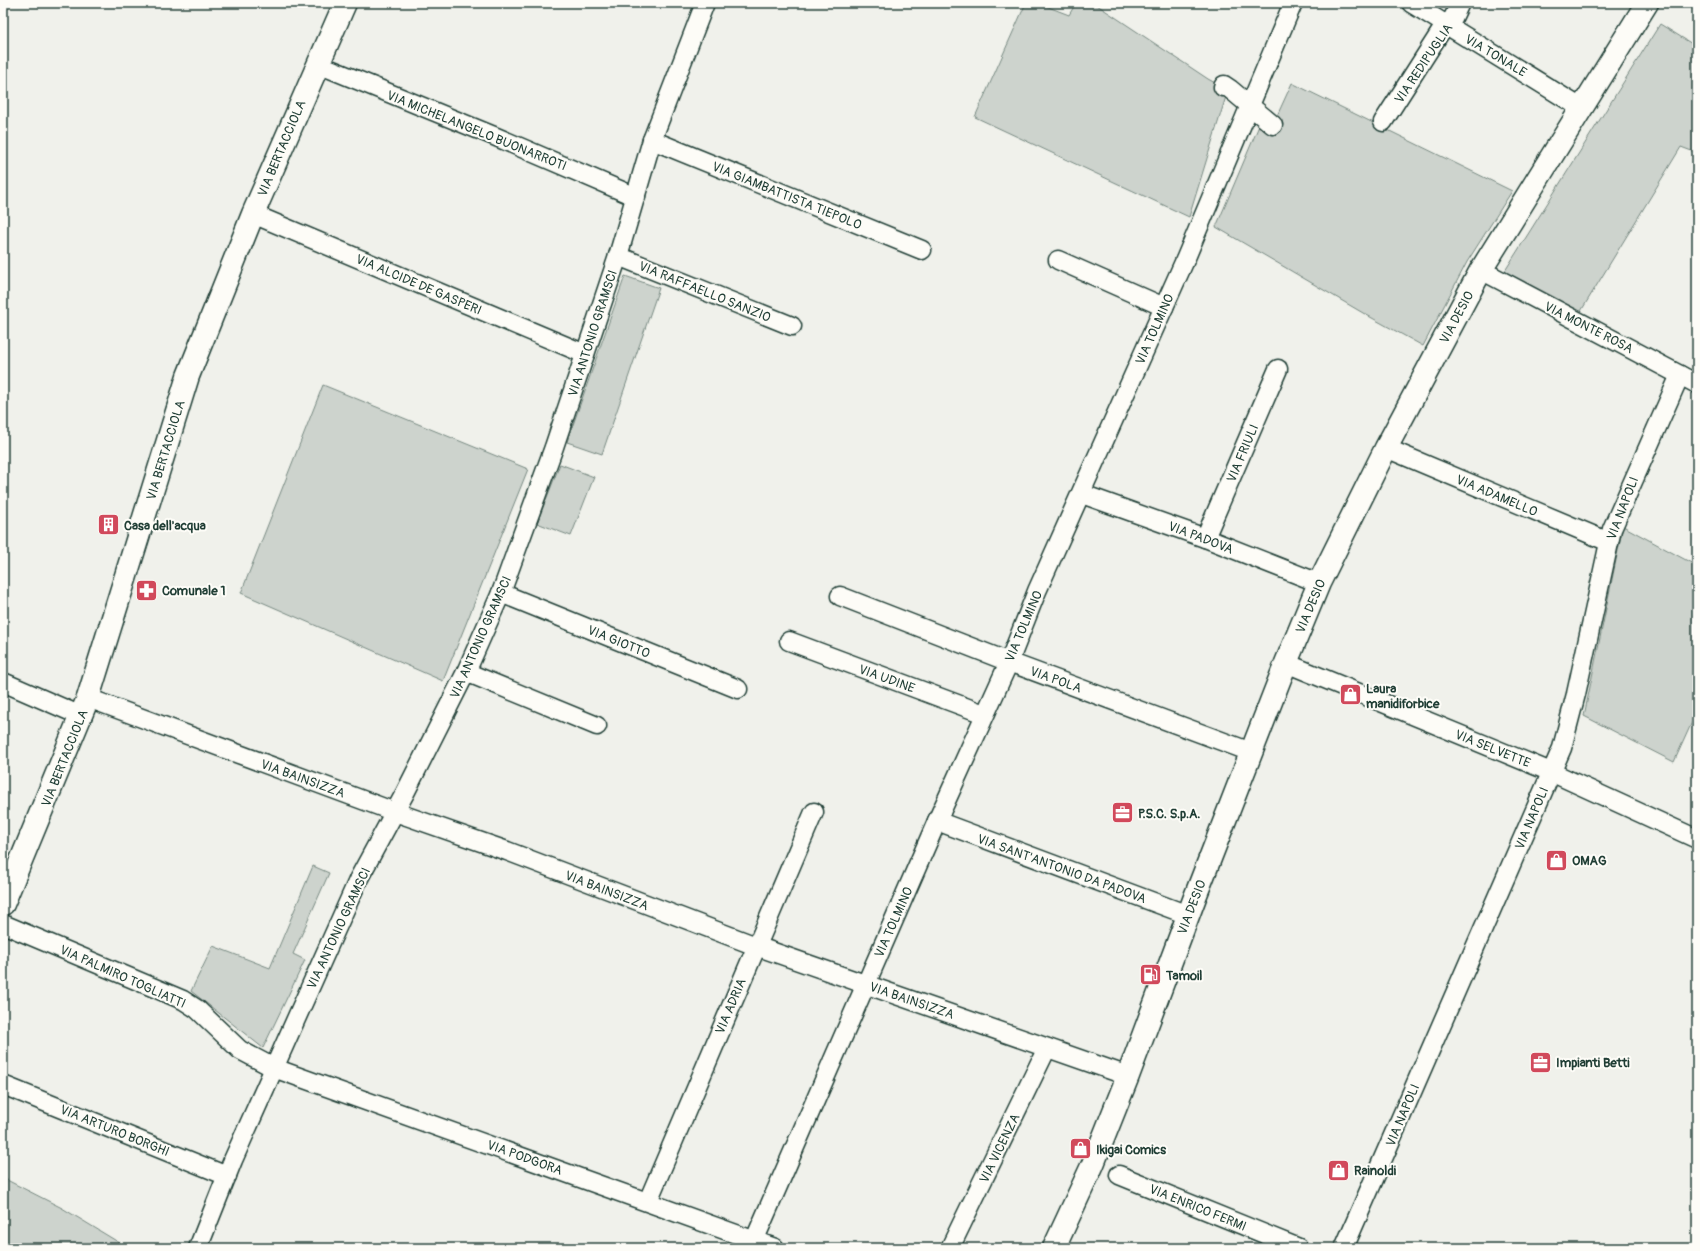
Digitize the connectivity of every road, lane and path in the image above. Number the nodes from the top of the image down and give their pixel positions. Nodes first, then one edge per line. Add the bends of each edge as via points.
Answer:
1 (345, 3) edge
2 (705, 3) edge
3 (1411, 3) edge
4 (1460, 3) edge
5 (1647, 3) edge
6 (1293, 4) edge
7 (1445, 24) junction
8 (318, 64) junction
9 (1223, 87) dead end
10 (1250, 107) junction
11 (1581, 108) junction
12 (1383, 122) dead end
13 (1273, 125) dead end
14 (652, 140) junction
15 (636, 197) junction
16 (252, 214) junction
17 (922, 250) dead end
18 (618, 256) junction
19 (1058, 260) dead end
20 (1481, 270) junction
21 (1164, 307) junction
22 (792, 326) dead end
23 (585, 354) junction
24 (1278, 369) dead end
25 (1680, 375) junction
26 (1697, 384) edge
27 (1386, 448) junction
28 (1082, 494) junction
29 (1205, 538) junction
30 (1609, 542) junction
31 (1319, 583) junction
32 (501, 593) junction
33 (840, 596) dead end
34 (789, 642) dead end
35 (1009, 662) junction
36 (1286, 662) junction
37 (466, 672) junction
38 (3, 682) edge
39 (738, 689) dead end
40 (85, 707) junction
41 (984, 714) junction
42 (598, 726) dead end
43 (1251, 752) junction
44 (1551, 772) junction
45 (395, 812) junction
46 (814, 812) dead end
47 (937, 821) junction
48 (1697, 839) edge
49 (3, 904) edge
50 (1188, 915) junction
51 (3, 924) edge
52 (756, 946) junction
53 (866, 984) junction
54 (1047, 1048) junction
55 (274, 1068) junction
56 (1128, 1076) junction
57 (3, 1085) edge
58 (1119, 1175) dead end
59 (227, 1176) junction
60 (648, 1201) junction
61 (753, 1245) edge
62 (198, 1248) edge
63 (775, 1248) edge
64 (950, 1248) edge
65 (1054, 1248) edge
66 (1299, 1248) edge
67 (1344, 1248) edge

1 - 8 street, VIA BERTACCIOLA
2 - 14 street, VIA ANTONIO GRAMSCI
3 - 7 street, VIA TONALE
4 - 7 street, VIA REDIPUGLIA via 1453,18
5 - 11 street, VIA DESIO
6 - 10 street, VIA TOLMINO
7 - 11 street, VIA TONALE
7 - 12 street, VIA REDIPUGLIA
8 - 15 street, VIA MICHELANGELO BUONARROTI
8 - 16 street, VIA BERTACCIOLA
9 - 10 street via 1224,85
10 - 13 street
10 - 21 street, VIA TOLMINO
11 - 20 street, VIA DESIO
14 - 15 street, VIA ANTONIO GRAMSCI
14 - 17 street, VIA GIAMBATTISTA TIEPOLO
15 - 18 street, VIA ANTONIO GRAMSCI
16 - 23 street, VIA ALCIDE DE GASPERI
16 - 40 street, VIA BERTACCIOLA via 188,376
18 - 22 street, VIA RAFFAELLO SANZIO
18 - 23 street, VIA ANTONIO GRAMSCI
19 - 21 street
20 - 25 street, VIA MONTE ROSA
20 - 27 street, VIA DESIO
21 - 28 street, VIA TOLMINO
23 - 32 street, VIA ANTONIO GRAMSCI
24 - 29 street, VIA FRIULI
25 - 26 street, VIA MONTE ROSA
25 - 30 street, VIA NAPOLI via 1622,503
27 - 30 street, VIA ADAMELLO
27 - 31 street, VIA DESIO
28 - 29 street, VIA PADOVA
28 - 35 street, VIA TOLMINO via 1037,592
29 - 31 street, VIA PADOVA
30 - 44 street, VIA NAPOLI via 1574,701 1562,748
31 - 36 street, VIA DESIO
32 - 37 street, VIA ANTONIO GRAMSCI
32 - 39 street, VIA GIOTTO
33 - 35 street, VIA POLA
34 - 41 street, VIA UDINE
35 - 41 street, VIA TOLMINO
35 - 43 street, VIA POLA
36 - 43 street, VIA DESIO
36 - 44 street, VIA SELVETTE
37 - 42 street
37 - 45 street, VIA ANTONIO GRAMSCI
38 - 40 street, VIA BAINSIZZA
40 - 45 street, VIA BAINSIZZA
40 - 49 street, VIA BERTACCIOLA
41 - 47 street, VIA TOLMINO
43 - 50 street, VIA DESIO
44 - 48 street, VIA SELVETTE
44 - 67 street, VIA NAPOLI
45 - 52 street, VIA BAINSIZZA via 507,851
45 - 55 street, VIA ANTONIO GRAMSCI via 359,878
46 - 52 street, VIA ADRIA
47 - 50 street, VIA SANT'ANTONIO DA PADOVA
47 - 53 street, VIA TOLMINO
50 - 56 street, VIA DESIO
51 - 55 street, VIA PALMIRO TOGLIATTI via 183,1000 240,1050
52 - 53 street, VIA BAINSIZZA
52 - 60 street, VIA ADRIA
53 - 54 street, VIA BAINSIZZA
53 - 61 street, VIA TOLMINO
54 - 56 street, VIA BAINSIZZA
54 - 64 street, VIA VICENZA
55 - 59 street, VIA ANTONIO GRAMSCI
55 - 60 street, VIA PODGORA
56 - 65 street, VIA DESIO via 1093,1164
57 - 59 street, VIA ARTURO BORGHI
58 - 66 street, VIA ENRICO FERMI
59 - 62 street, VIA ANTONIO GRAMSCI
60 - 61 street, VIA PODGORA
61 - 63 street, VIA PODGORA

